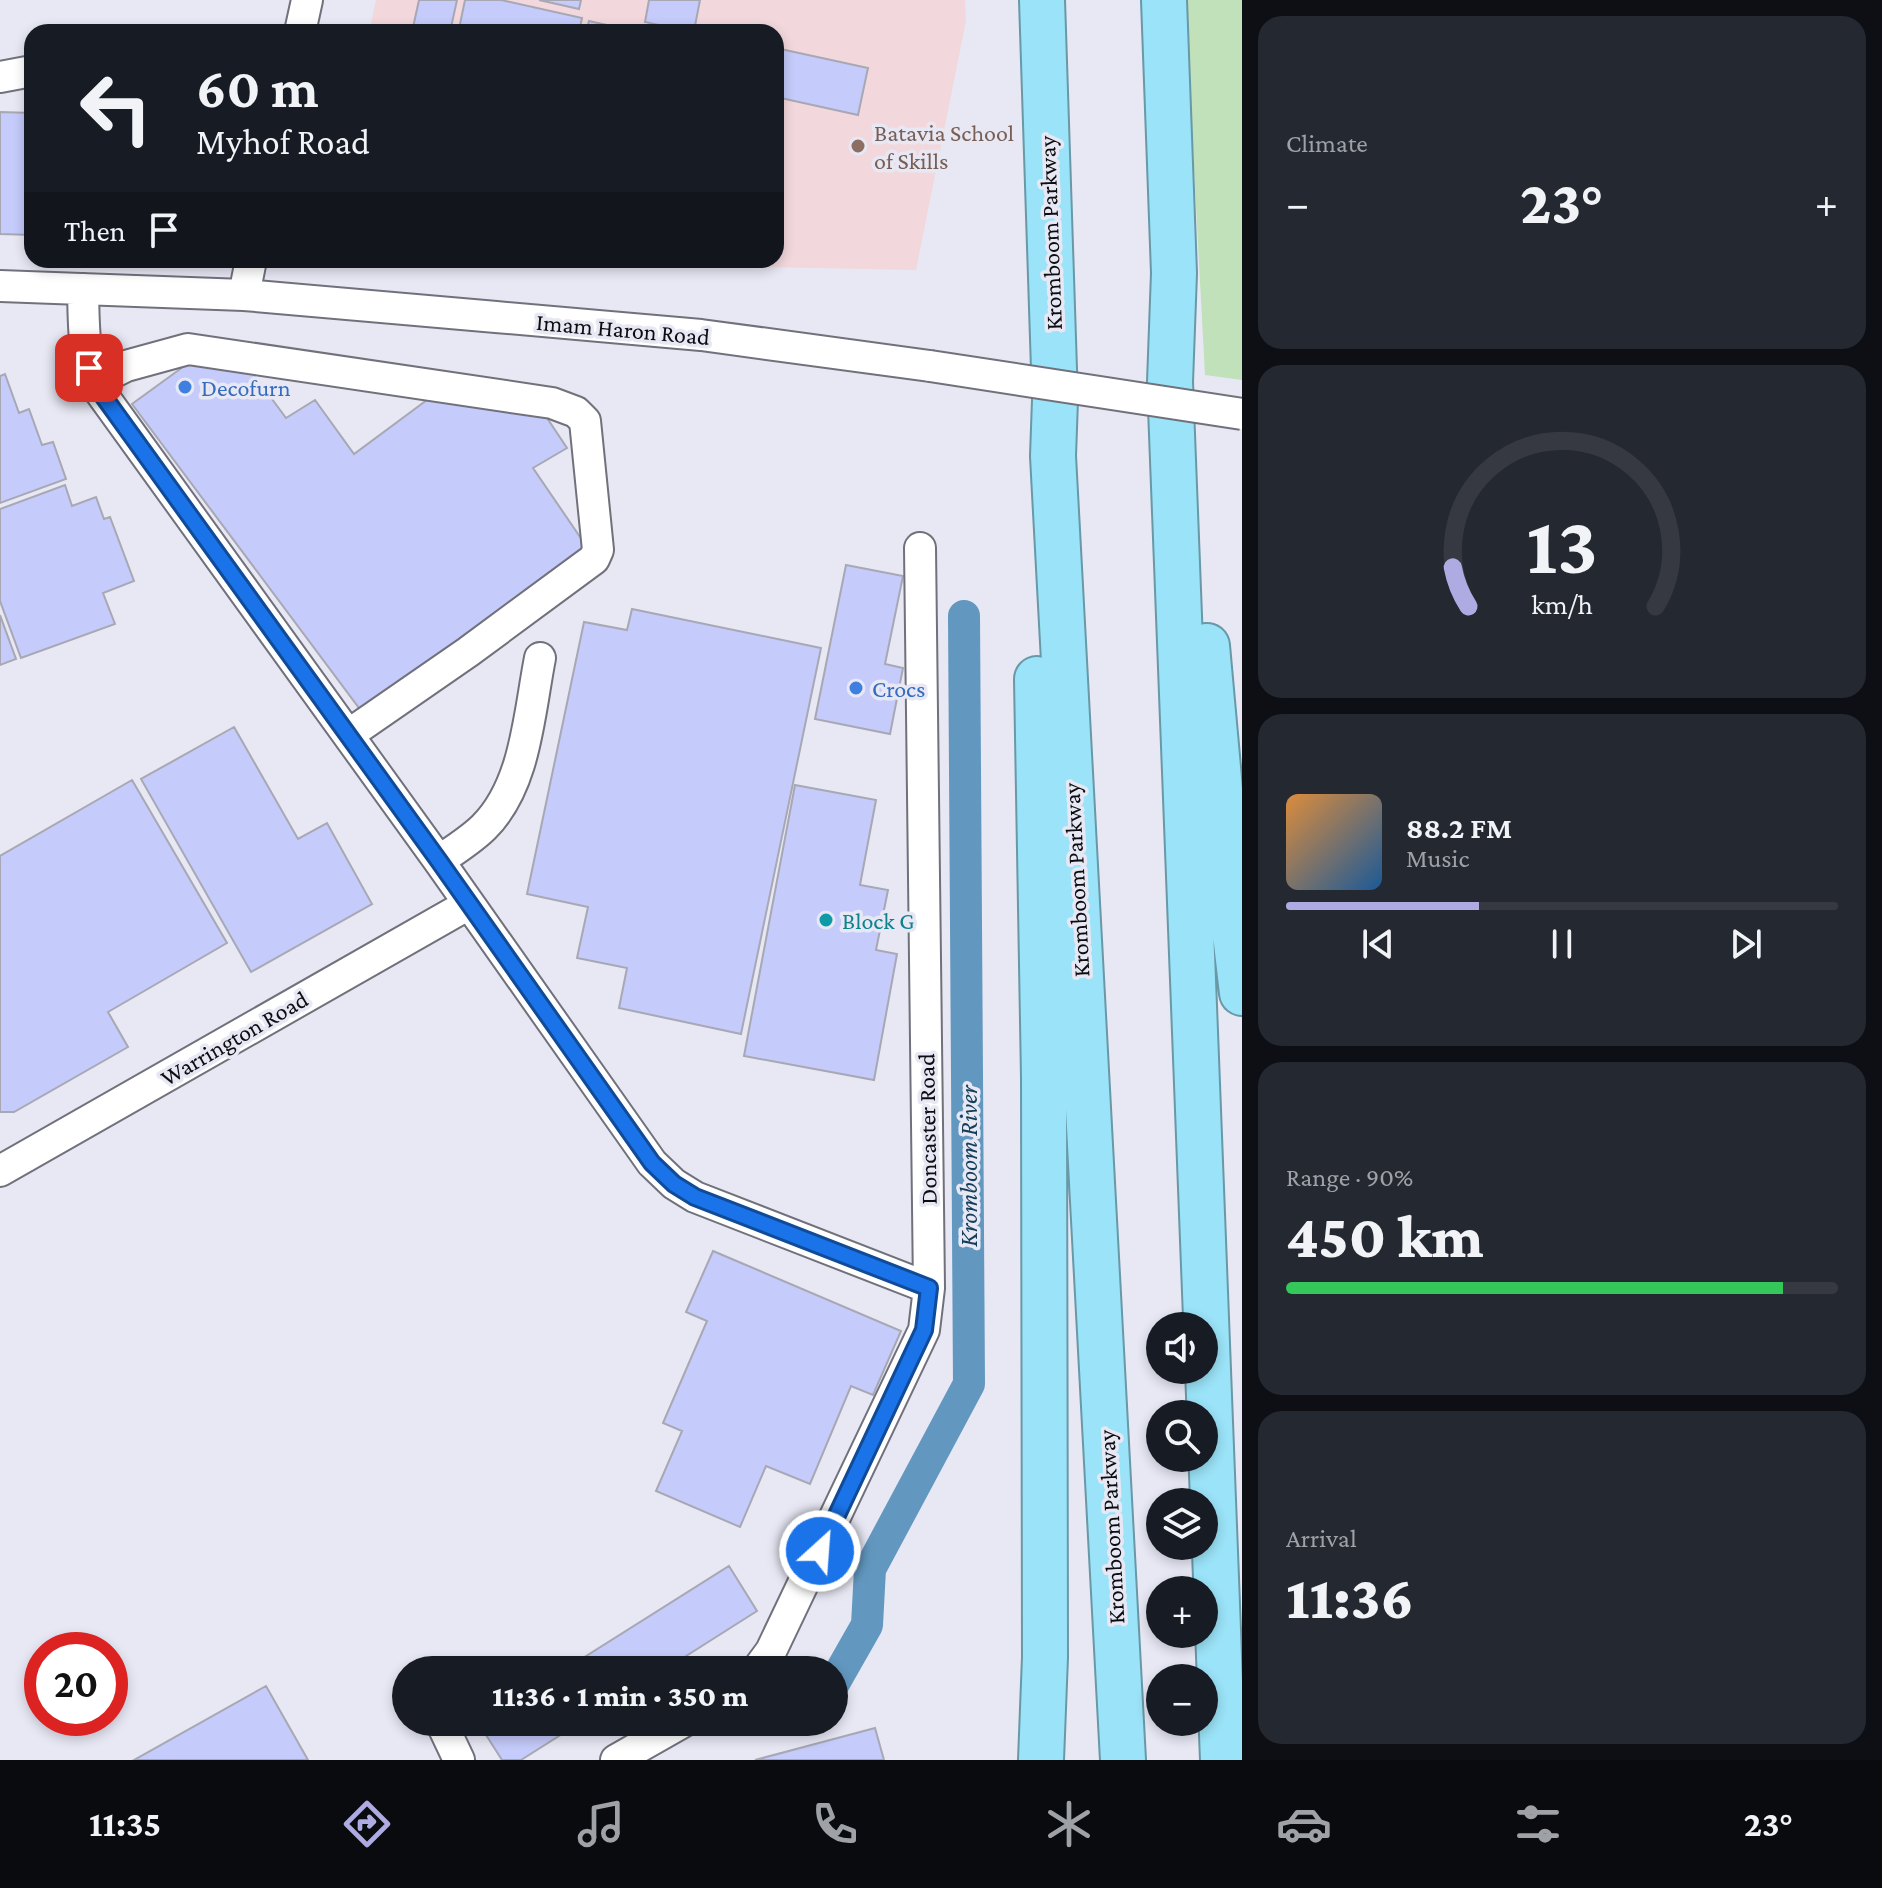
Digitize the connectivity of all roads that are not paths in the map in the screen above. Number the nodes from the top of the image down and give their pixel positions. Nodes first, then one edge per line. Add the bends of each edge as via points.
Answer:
1 (307, 0) edge
2 (1042, 0) edge
3 (1164, 0) edge
4 (302, 24) edge
5 (24, 72) edge
6 (0, 77) edge
7 (249, 268) edge
8 (1174, 273) junction
9 (0, 286) edge
10 (83, 289) junction
11 (244, 295) junction
12 (94, 382) junction
13 (1242, 414) edge
14 (1053, 456) junction
15 (920, 548) dead end
16 (540, 658) dead end
17 (348, 735) junction
18 (439, 861) junction
19 (469, 904) junction
20 (1242, 993) edge
21 (0, 1171) edge
22 (929, 1288) junction
23 (767, 1656) edge
24 (448, 1736) edge
25 (658, 1736) edge
26 (459, 1760) edge
27 (616, 1760) edge
28 (1041, 1760) edge
29 (1123, 1760) edge
30 (1223, 1760) edge

1 - 4 street
2 - 14 highway, Kromboom Parkway
3 - 8 highway
5 - 6 street
7 - 11 street
8 - 20 highway
8 - 30 highway via 1170,382
9 - 10 street, Imam Haron Road
10 - 11 street, Imam Haron Road
10 - 12 street via 84,344
11 - 13 street, Imam Haron Road, bridge via 688,334
12 - 17 street
12 - 17 street via 126,366 188,349 552,403 585,421 598,550 594,559
14 - 28 highway via 1039,589 1036,708 1044,1094
14 - 29 highway, Kromboom Parkway
15 - 22 street, Doncaster Road
16 - 18 street via 508,795 482,829
17 - 18 street
18 - 19 street
19 - 21 street, Warrington Road
19 - 22 street via 652,1163 674,1184 695,1197
22 - 23 street, Doncaster Road via 924,1330
24 - 26 street
25 - 27 street

